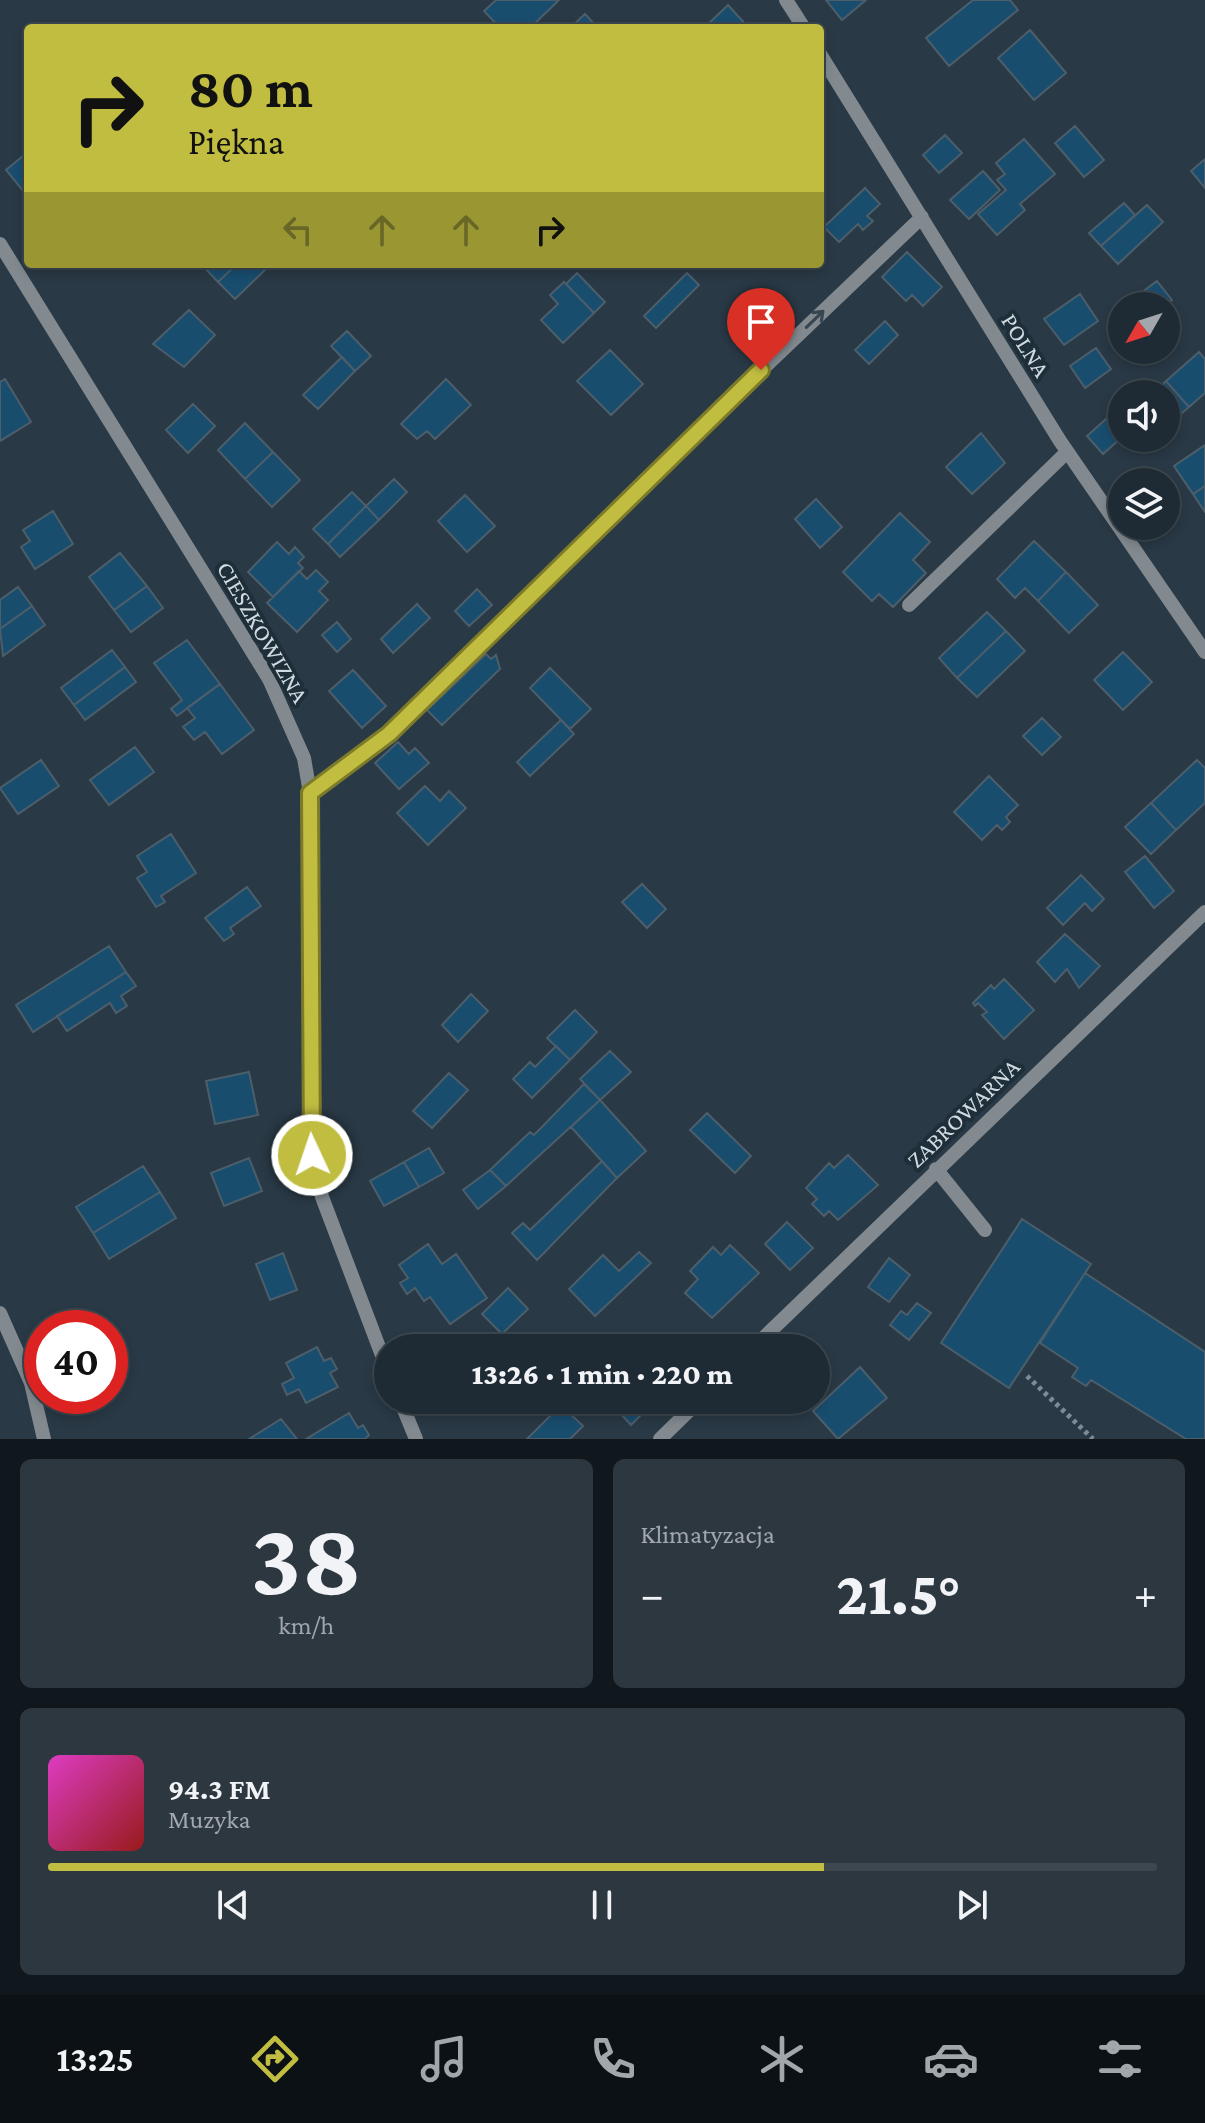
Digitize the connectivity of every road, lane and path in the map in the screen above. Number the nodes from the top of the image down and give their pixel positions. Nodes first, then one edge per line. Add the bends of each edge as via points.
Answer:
1 (786, 0) edge
2 (801, 24) edge
3 (824, 60) edge
4 (922, 217) junction
5 (0, 244) edge
6 (1067, 452) junction
7 (909, 605) dead end
8 (1205, 652) edge
9 (310, 793) junction
10 (1205, 912) edge
11 (936, 1169) junction
12 (985, 1230) dead end
13 (0, 1313) edge
14 (374, 1334) edge
15 (767, 1334) edge
16 (1027, 1376) dead end
17 (406, 1414) edge
18 (686, 1414) edge
19 (44, 1439) edge
20 (416, 1439) edge
21 (660, 1439) edge
22 (1093, 1439) edge

1 - 2 street
3 - 4 street, POLNA
4 - 6 street, POLNA
9 -> 4 street via 389,734
5 - 9 street, CIESZKOWIZNA via 269,679 304,758
6 - 7 street
6 - 8 street, POLNA
9 - 14 street, CIESZKOWIZNA via 312,1155 322,1197
10 - 11 street, ZABROWARNA
11 - 12 street
11 - 15 street, ZABROWARNA
13 - 19 street via 31,1383
16 - 22 path
17 - 20 street
18 - 21 street

